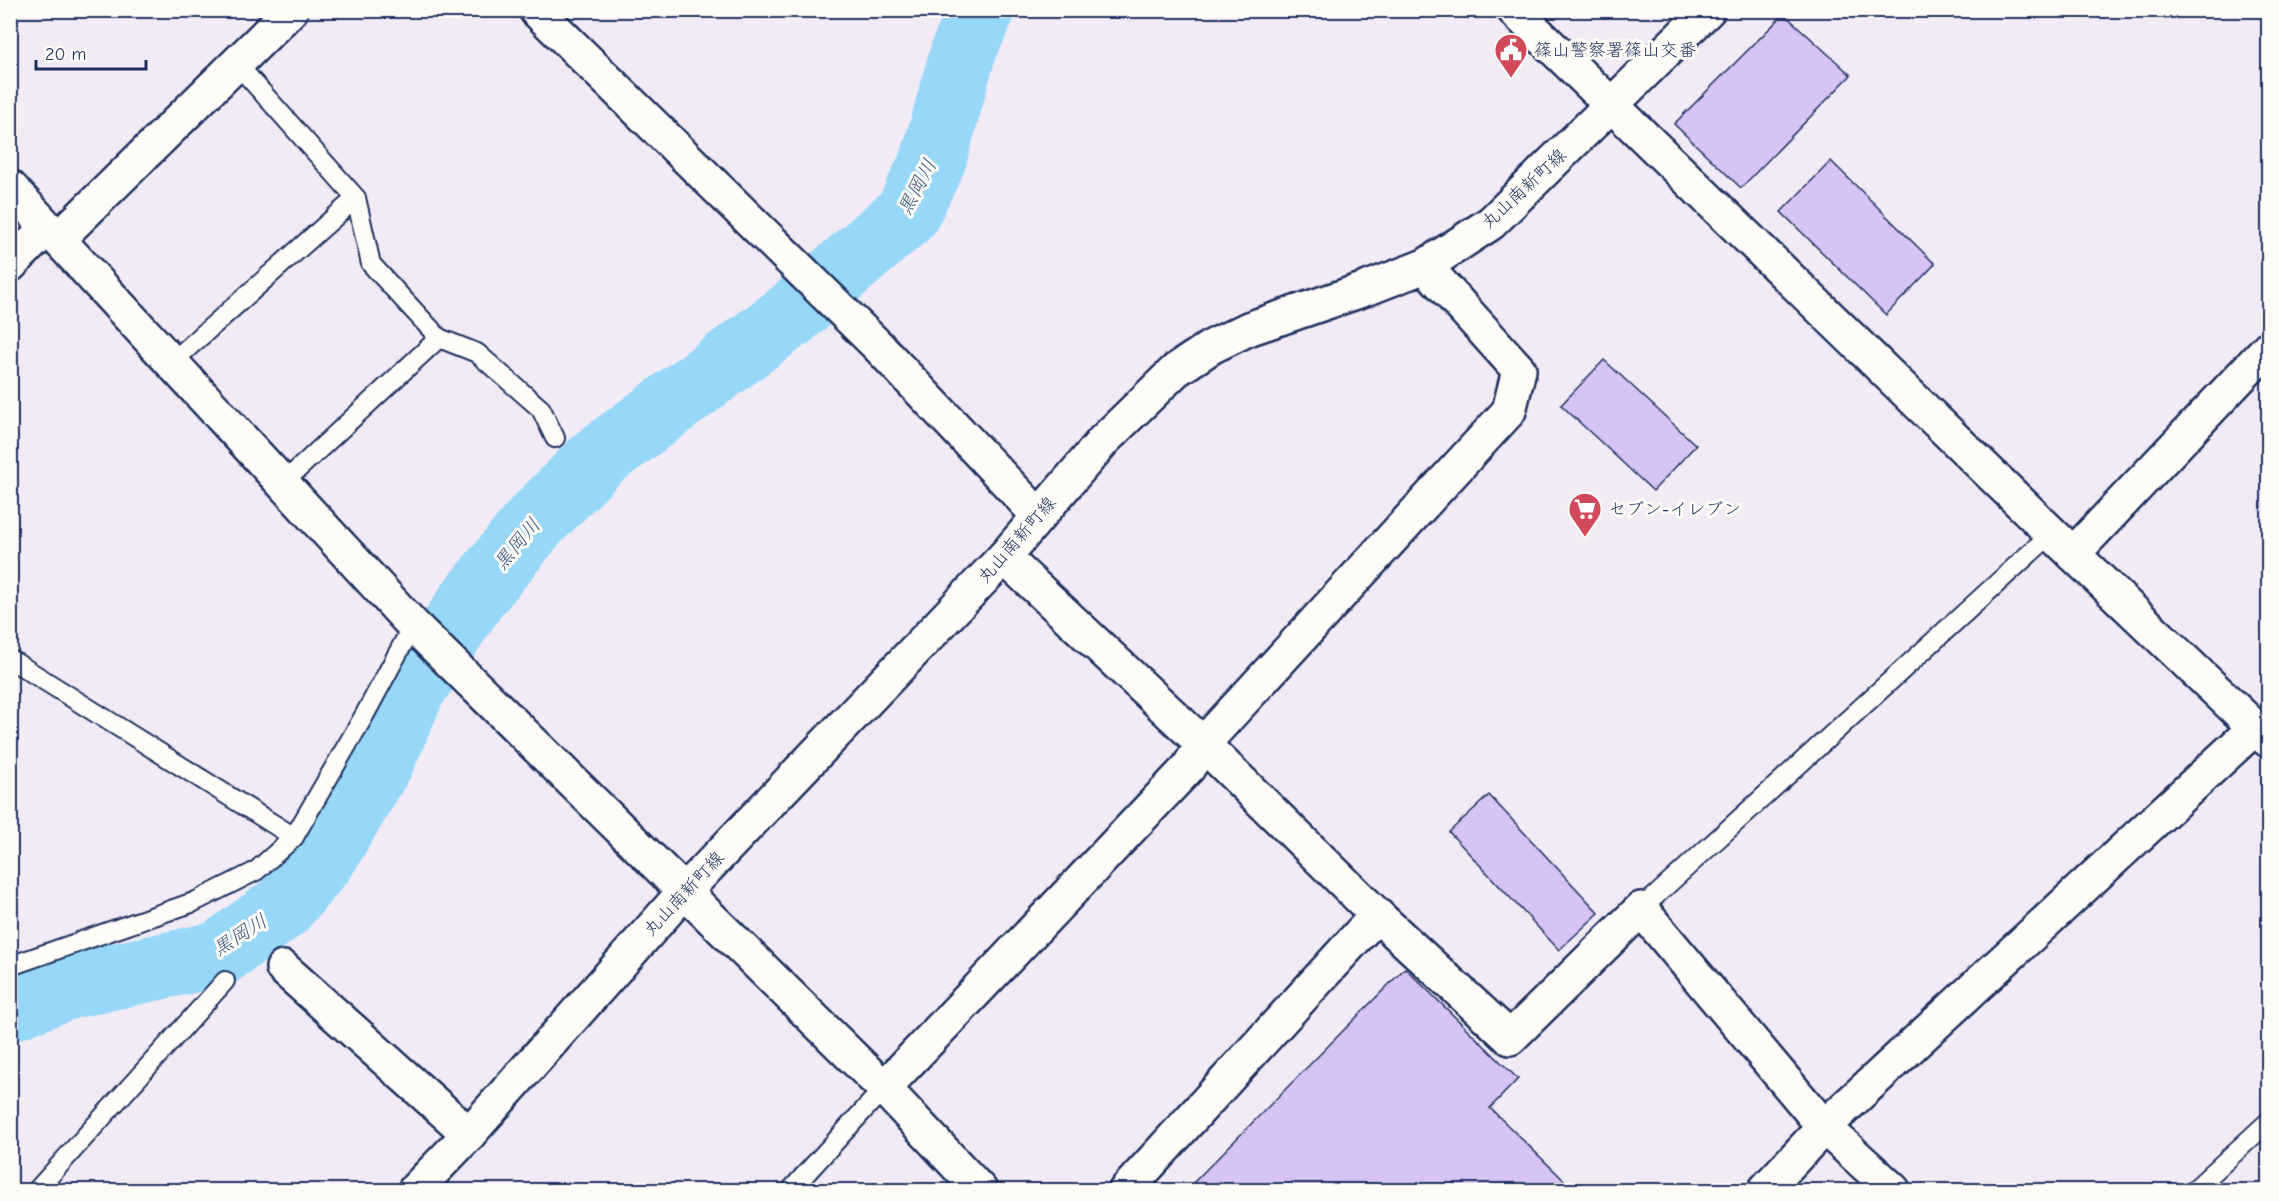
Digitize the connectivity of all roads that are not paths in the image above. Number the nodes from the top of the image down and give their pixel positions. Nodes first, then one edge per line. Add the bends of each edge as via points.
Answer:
1 (291, 10) edge
2 (536, 10) edge
3 (1514, 10) edge
4 (1708, 10) edge
5 (237, 64) junction
6 (1612, 104) junction
7 (10, 187) edge
8 (356, 198) junction
9 (53, 233) junction
10 (10, 266) edge
11 (1425, 266) junction
12 (439, 338) junction
13 (2268, 348) edge
14 (172, 362) junction
15 (555, 438) dead end
16 (283, 483) junction
17 (1038, 515) junction
18 (2063, 544) junction
19 (1004, 557) junction
20 (413, 625) junction
21 (10, 658) edge
22 (2262, 734) edge
23 (1203, 744) junction
24 (294, 837) junction
25 (684, 892) junction
26 (1641, 909) junction
27 (1377, 915) junction
28 (10, 966) edge
29 (284, 968) dead end
30 (225, 981) dead end
31 (884, 1088) junction
32 (2268, 1122) edge
33 (1824, 1127) junction
34 (469, 1134) junction
35 (37, 1191) edge
36 (415, 1191) edge
37 (790, 1191) edge
38 (980, 1191) edge
39 (1126, 1191) edge
40 (1765, 1191) edge
41 (1893, 1191) edge
42 (2194, 1191) edge

1 - 5 street
2 - 17 street via 878,346
3 - 6 street
4 - 6 street, 丸山南新町線
5 - 8 lane
5 - 9 street
6 - 11 street, 丸山南新町線 via 1491,223
6 - 18 street
7 - 9 street
8 - 12 lane via 371,264
8 - 14 lane
9 - 10 street
9 - 14 street
11 - 17 street, 丸山南新町線 via 1248,329 1211,347 1176,370 1104,440
11 - 23 street via 1519,370 1509,411
12 - 15 lane via 477,353 541,409
12 - 16 lane
13 - 18 street
14 - 16 street
16 - 20 street
17 - 19 street, 丸山南新町線
18 - 22 street
18 - 26 lane
19 - 23 street
19 - 25 street, 丸山南新町線
20 - 24 lane
20 - 25 street
21 - 24 lane
22 - 33 street
23 - 27 street
23 - 31 street via 1188,768
24 - 28 lane via 255,871 194,902
25 - 31 street
25 - 34 street, 丸山南新町線
26 - 27 street via 1510,1038
26 - 33 street
27 - 39 street
29 - 34 street
30 - 35 lane
31 - 37 lane
31 - 38 street
32 - 42 lane
33 - 40 street
33 - 41 street
34 - 36 street, 丸山南新町線

